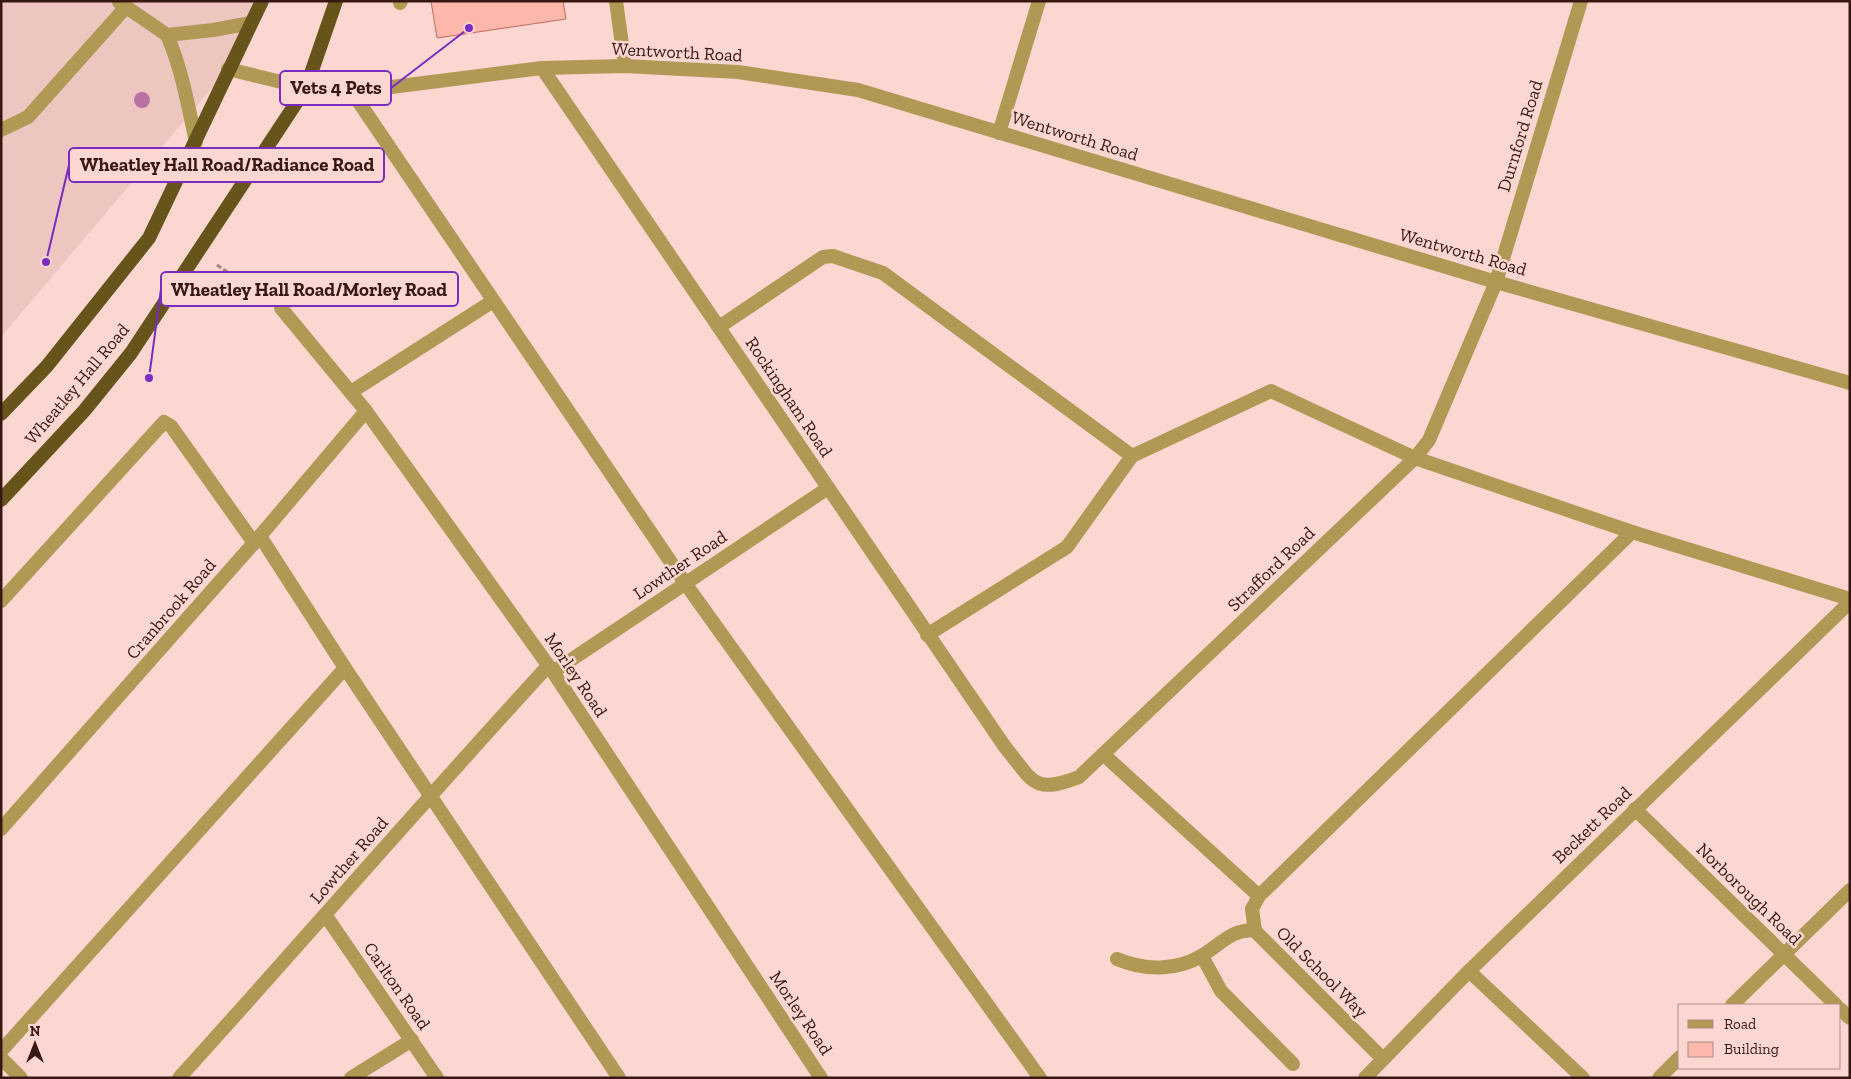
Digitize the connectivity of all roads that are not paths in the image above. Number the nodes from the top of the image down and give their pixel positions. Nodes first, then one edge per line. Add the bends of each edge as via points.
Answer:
1 (262, 1) edge
2 (336, 1) edge
3 (616, 1) edge
4 (1039, 1) edge
5 (1581, 1) edge
6 (122, 4) edge
7 (251, 22) junction
8 (167, 35) junction
9 (625, 66) junction
10 (542, 68) junction
11 (228, 69) junction
12 (306, 88) junction
13 (352, 92) junction
14 (1, 130) edge
15 (998, 133) junction
16 (196, 142) junction
17 (1496, 282) junction
18 (493, 301) junction
19 (281, 308) road end
20 (719, 327) junction
21 (1850, 383) edge
22 (351, 392) junction
23 (366, 411) junction
24 (1, 414) edge
25 (1132, 456) junction
26 (1415, 458) junction
27 (828, 488) junction
28 (1, 500) edge
29 (1632, 532) junction
30 (257, 539) junction
31 (685, 583) junction
32 (1, 601) edge
33 (1848, 606) edge
34 (927, 635) junction
35 (344, 668) junction
36 (550, 669) junction
37 (1005, 747) joint
38 (1103, 754) junction
39 (430, 794) junction
40 (1635, 809) junction
41 (1, 829) edge
42 (1850, 890) edge
43 (1259, 896) junction
44 (326, 916) junction
45 (1255, 931) junction
46 (1783, 954) junction
47 (1202, 956) junction
48 (1117, 959) dead end
49 (1469, 971) junction
50 (1733, 1004) edge
51 (1835, 1004) edge
52 (412, 1040) junction
53 (1, 1051) edge
54 (1, 1058) edge
55 (1383, 1059) junction
56 (1678, 1060) edge
57 (1293, 1064) dead end
58 (21, 1078) edge
59 (179, 1078) edge
60 (351, 1078) edge
61 (437, 1078) edge
62 (619, 1078) edge
63 (822, 1078) edge
64 (1040, 1078) edge
65 (1365, 1078) edge
66 (1583, 1078) edge
67 (1660, 1078) edge

1 - 7 highway, Wheatley Hall Road
2 - 12 highway, Wheatley Hall Road
3 - 9 street
4 - 15 street
5 - 17 street, Durnford Road
6 - 8 street
6 - 14 street via 28,118
7 - 8 street
7 - 11 highway, Wheatley Hall Road
8 - 16 street via 182,80
9 - 10 street, Wentworth Road
9 - 15 street, Wentworth Road via 738,72 858,90
10 - 13 street, Wentworth Road
10 - 20 street, Rockingham Road
11 - 12 street, Wentworth Road
11 - 16 highway, Wheatley Hall Road
12 - 13 street, Wentworth Road
12 - 28 highway, Wheatley Hall Road via 131,354 84,411
13 - 18 street
15 - 17 street, Wentworth Road
16 - 24 highway, Wheatley Hall Road via 149,238 48,366
17 - 21 street, Wentworth Road
17 - 26 street, Strafford Road via 1429,440
18 - 22 street
18 - 31 street
19 - 22 street, Morley Road
20 - 25 street via 823,257 833,256 883,273
20 - 27 street, Rockingham Road
22 - 23 street, Morley Road
23 - 30 street, Cranbrook Road
23 - 36 street, Morley Road
25 - 26 street via 1271,391
25 - 34 street via 1067,547
26 - 29 street
26 - 38 street, Strafford Road
27 - 31 street, Lowther Road
27 - 34 street, Rockingham Road
29 - 33 street
29 - 43 street
30 - 32 street via 164,422
30 - 35 street
30 - 41 street, Cranbrook Road
31 - 36 street, Lowther Road
31 - 64 street
33 - 40 street, Beckett Road
34 - 37 street, Rockingham Road
35 - 39 street
35 - 53 street
36 - 39 street, Lowther Road
36 - 63 street, Morley Road
37 - 38 street, Strafford Road via 1035,783 1054,786 1079,777
38 - 43 street
39 - 44 street, Lowther Road
39 - 62 street
40 - 46 street, Norborough Road
40 - 49 street, Beckett Road
42 - 46 street
43 - 45 street via 1252,909
44 - 52 street, Carlton Road
44 - 59 street, Lowther Road
45 - 47 street, Old School Way via 1238,932
45 - 55 street, Old School Way
46 - 50 street
46 - 51 street, Norborough Road
47 - 48 street, Old School Way via 1158,968 1131,965
47 - 57 street via 1221,991
49 - 55 street, Beckett Road
49 - 66 street
52 - 60 street
52 - 61 street, Carlton Road
54 - 58 street
55 - 65 street, Beckett Road
56 - 67 street

